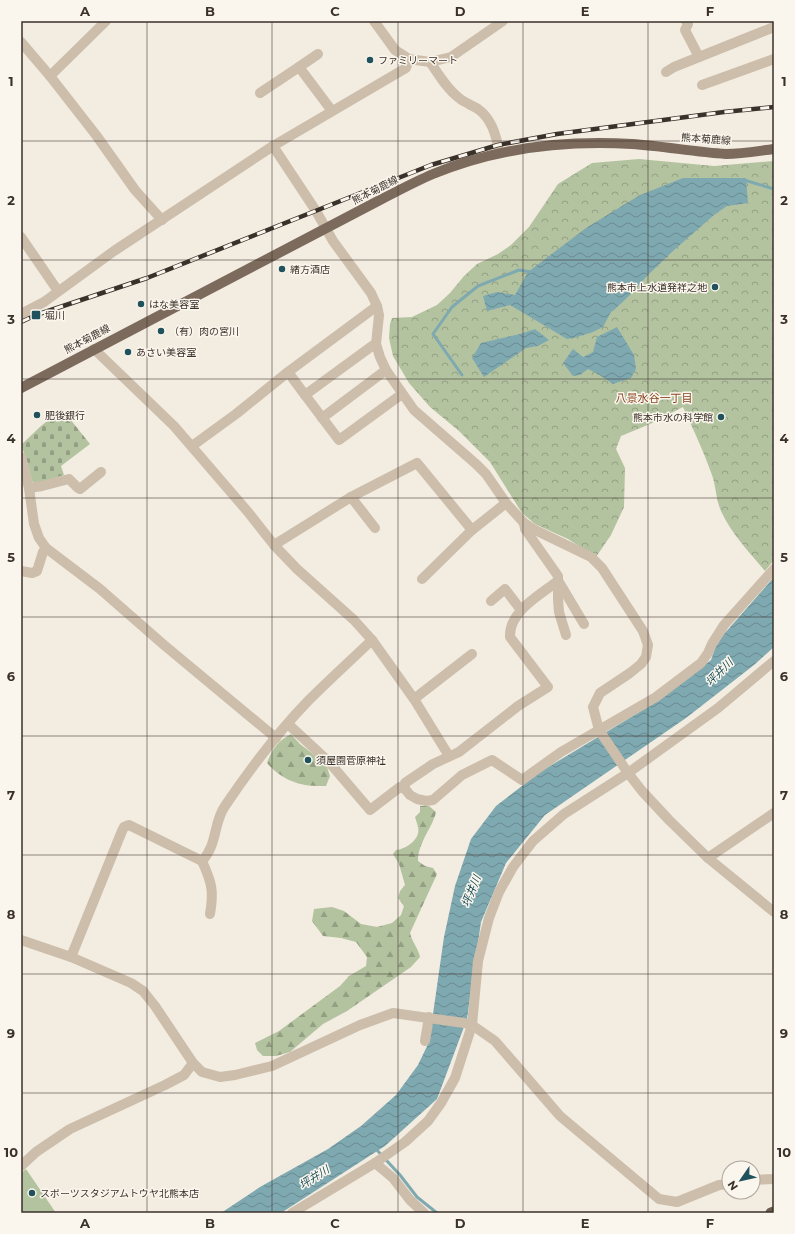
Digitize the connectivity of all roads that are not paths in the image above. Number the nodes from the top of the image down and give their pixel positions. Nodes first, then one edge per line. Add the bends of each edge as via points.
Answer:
1 (106, 21) edge
2 (375, 21) edge
3 (503, 21) edge
4 (686, 21) edge
5 (774, 27) edge
6 (21, 42) edge
7 (318, 54) dead end
8 (699, 57) junction
9 (409, 59) junction
10 (774, 59) edge
11 (430, 62) junction
12 (299, 67) junction
13 (666, 72) dead end
14 (50, 76) junction
15 (702, 85) dead end
16 (260, 94) dead end
17 (332, 111) junction
18 (273, 146) junction
19 (774, 149) edge
20 (499, 153) junction
21 (162, 220) junction
22 (326, 228) junction
23 (21, 237) edge
24 (58, 291) junction
25 (377, 306) junction
26 (21, 314) edge
27 (376, 344) junction
28 (94, 349) junction
29 (386, 370) junction
30 (288, 372) junction
31 (21, 388) edge
32 (402, 394) junction
33 (305, 395) junction
34 (322, 418) junction
35 (192, 446) junction
36 (21, 457) edge
37 (101, 472) dead end
38 (29, 488) junction
39 (351, 496) junction
40 (506, 503) junction
41 (524, 523) junction
42 (375, 528) dead end
43 (472, 530) junction
44 (274, 545) junction
45 (46, 548) junction
46 (774, 569) edge
47 (21, 571) edge
48 (422, 579) dead end
49 (559, 582) junction
50 (491, 601) dead end
51 (521, 610) junction
52 (584, 624) dead end
53 (566, 635) dead end
54 (372, 640) junction
55 (472, 654) dead end
56 (774, 661) edge
57 (414, 699) junction
58 (288, 724) junction
59 (602, 734) junction
60 (276, 738) junction
61 (449, 756) junction
62 (625, 770) junction
63 (405, 789) junction
64 (774, 813) edge
65 (708, 858) junction
66 (202, 861) junction
67 (774, 912) edge
68 (210, 914) dead end
69 (21, 940) edge
70 (71, 958) junction
71 (432, 1018) junction
72 (468, 1024) junction
73 (425, 1041) dead end
74 (194, 1063) junction
75 (375, 1163) junction
76 (21, 1166) edge
77 (774, 1179) edge
78 (761, 1180) edge
79 (721, 1185) edge
80 (774, 1212) edge
81 (292, 1213) edge
82 (424, 1213) edge
83 (771, 1213) edge

1 - 14 street
2 - 9 street via 395,50
3 - 11 street via 451,57
4 - 8 street via 688,24 685,30
5 - 8 street
6 - 14 street
7 - 12 street
8 - 13 street
9 - 11 street
9 - 17 street via 406,68
10 - 15 street
11 - 20 street via 450,90 461,100 485,114 492,125
12 - 16 street
12 - 17 street
14 - 21 street via 135,190
17 - 18 street
18 - 21 street
18 - 22 street
19 - 20 main road, 熊本菊鹿線 via 726,154 632,144 591,143 544,146
20 - 22 main road, 熊本菊鹿線 via 433,174
21 - 24 street
22 - 25 street via 371,293
22 - 28 main road, 熊本菊鹿線
23 - 24 street
24 - 26 street
25 - 27 street via 379,315
25 - 30 street
27 - 29 street
27 - 33 street
28 - 31 main road, 熊本菊鹿線
28 - 35 street
29 - 32 street
29 - 34 street
30 - 33 street
30 - 35 street
32 - 34 street via 339,440
32 - 40 street via 414,410 486,474
33 - 34 street
35 - 44 street
36 - 38 street
37 - 38 street via 80,489 68,479
38 - 45 street via 34,524
39 - 42 street
39 - 43 street via 417,463
39 - 44 street
40 - 41 street
40 - 43 street
41 - 49 street via 525,529 558,576
41 - 59 street via 591,557 602,568 643,631 648,645 646,657 630,673 600,693 593,707
43 - 48 street
44 - 54 street
45 - 47 street via 37,571
45 - 60 street via 100,589
46 - 59 street via 724,625 701,663
49 - 51 street
49 - 52 street
49 - 53 street via 558,606
50 - 51 street via 504,590
51 - 61 street via 513,619 510,637 548,688 518,706 459,752
54 - 57 street
54 - 58 street via 307,702
55 - 57 street
56 - 62 street via 718,708
57 - 61 street
58 - 60 street
58 - 63 street via 329,762 370,810 395,789
59 - 62 street
59 - 63 street via 561,752 522,780 492,760 462,775 433,800 417,800
60 - 66 street via 224,807 213,844
61 - 63 street via 405,783
62 - 65 street via 642,791
62 - 72 street via 556,821 533,841 513,867 499,892 489,918 478,961
64 - 65 street
65 - 67 street
66 - 68 street via 212,888
66 - 70 street via 129,825 124,827
69 - 70 street
70 - 74 street via 131,983 143,991
71 - 72 street
71 - 73 street
71 - 74 street via 393,1013 360,1025 272,1066 235,1075 220,1076 202,1072
72 - 75 street via 455,1078 441,1103 428,1121 405,1142
72 - 79 street via 495,1041 560,1116 659,1199 677,1202
74 - 76 street via 184,1075 70,1129 48,1143
75 - 81 street
75 - 82 street via 393,1178
77 - 78 street
80 - 83 highway

